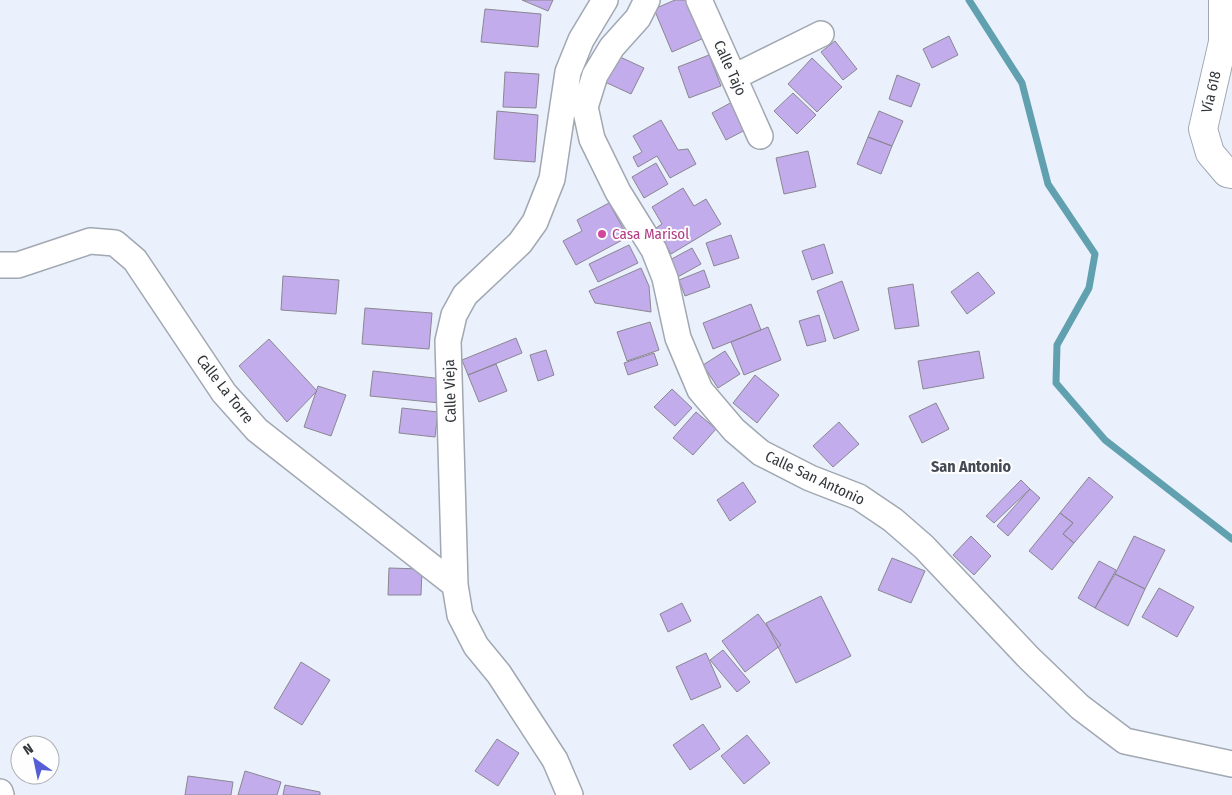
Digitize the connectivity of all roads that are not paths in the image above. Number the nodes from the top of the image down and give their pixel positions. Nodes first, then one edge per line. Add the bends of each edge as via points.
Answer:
1 (605, 0) edge
2 (647, 0) edge
3 (699, 0) edge
4 (1224, 1) edge
5 (821, 34) dead end
6 (734, 77) junction
7 (760, 136) dead end
8 (1232, 174) edge
9 (0, 266) edge
10 (455, 585) junction
11 (1232, 764) edge
12 (570, 795) edge

1 - 10 street, Calle Vieja via 581,40 568,72 552,179 535,222 520,244 465,295 454,314 448,341
2 - 11 street, Calle San Antonio via 638,18 612,47 595,74 585,107 592,139 618,192 654,250 665,278 678,338 700,390 734,430 761,453 810,478 859,497 893,520 924,547 1029,658 1080,706 1125,741
3 - 6 street, Calle Tajo
4 - 8 street, Vía 618 via 1223,42 1203,129 1210,153 1227,173
5 - 6 street
6 - 7 street, Calle Tajo
9 - 10 street, Calle La Torre via 18,265 90,242 115,243 135,260 224,393 257,430
10 - 12 street, Calle Vieja via 460,615 476,646 500,674 550,752

